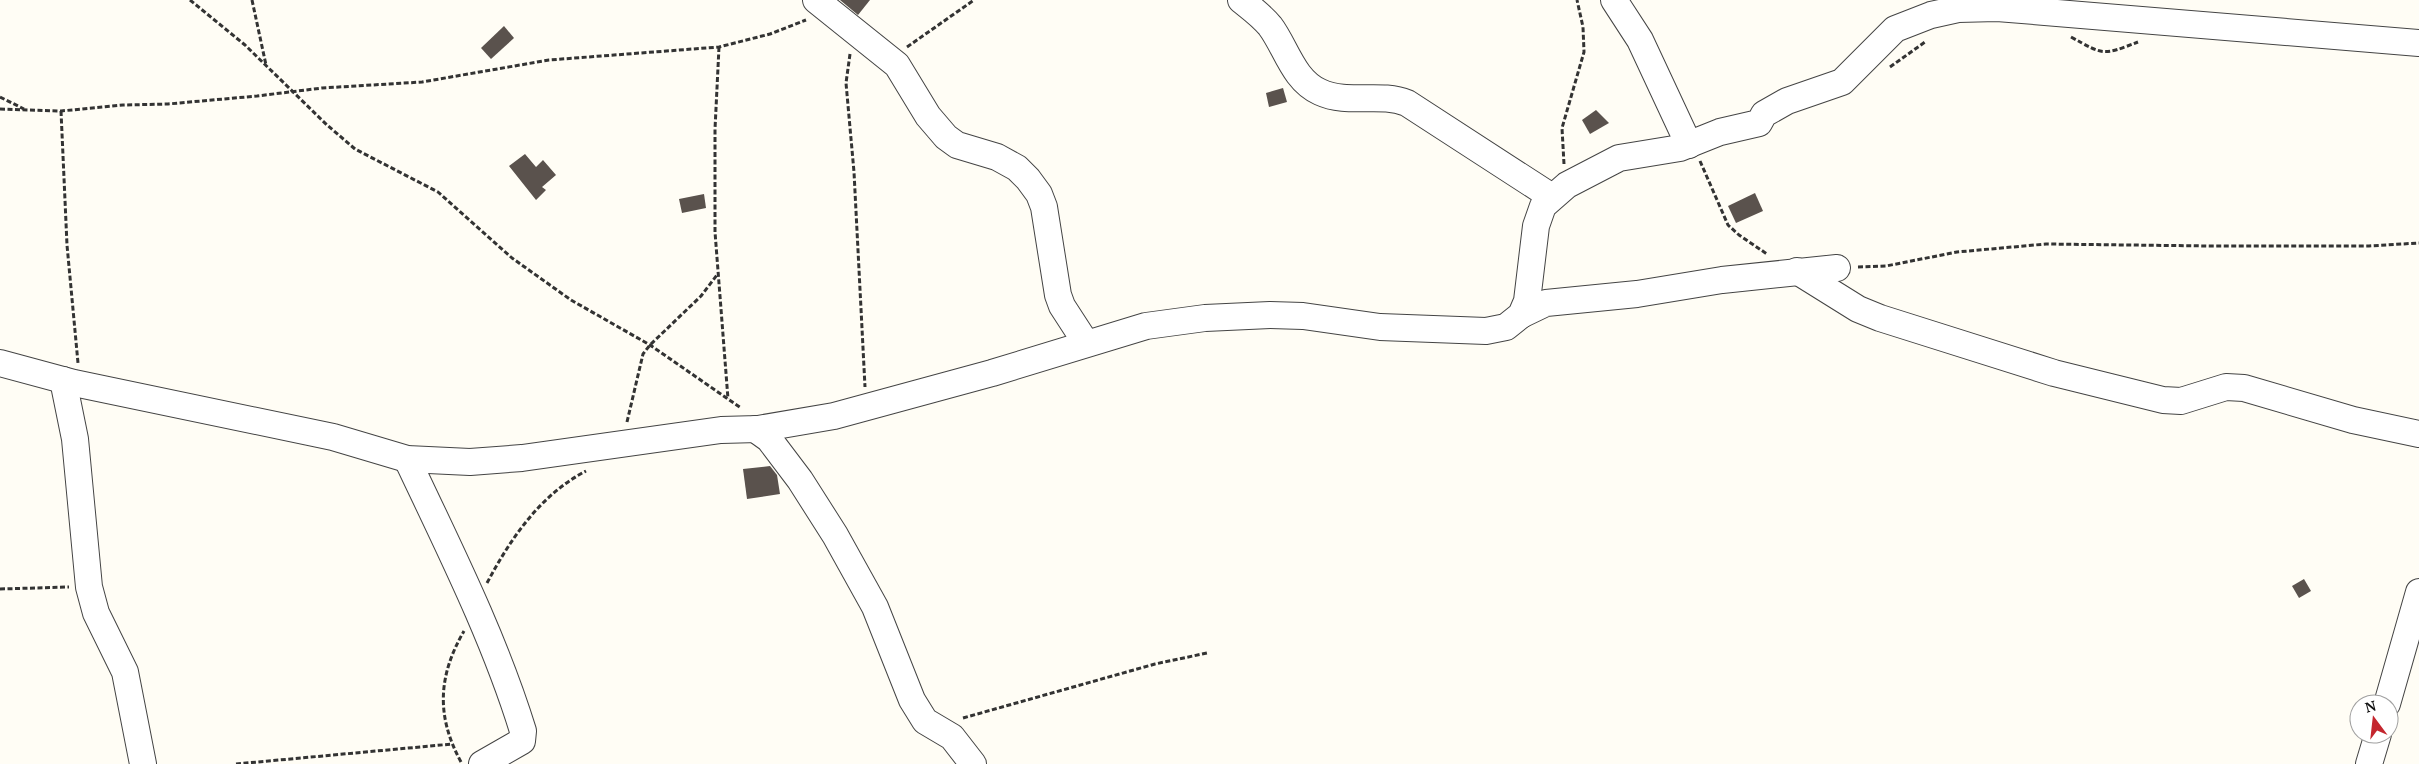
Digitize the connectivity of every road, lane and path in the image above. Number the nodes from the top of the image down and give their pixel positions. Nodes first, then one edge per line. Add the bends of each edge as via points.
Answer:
1 (190, 0) edge
2 (252, 0) edge
3 (974, 0) edge
4 (1241, 0) edge
5 (1577, 0) edge
6 (1614, 0) edge
7 (822, 5) edge
8 (853, 30) junction
9 (2066, 34) dead end
10 (1930, 38) dead end
11 (2145, 40) dead end
12 (2419, 43) edge
13 (719, 47) junction
14 (891, 59) junction
15 (266, 66) junction
16 (1886, 70) dead end
17 (293, 92) junction
18 (0, 97) edge
19 (1, 109) edge
20 (26, 110) junction
21 (61, 111) junction
22 (0, 116) edge
23 (1691, 144) junction
24 (1560, 191) junction
25 (2419, 243) edge
26 (1837, 268) joint
27 (1795, 272) junction
28 (718, 275) junction
29 (1521, 315) junction
30 (650, 344) junction
31 (1086, 344) junction
32 (0, 363) edge
33 (68, 382) junction
34 (728, 400) junction
35 (866, 408) junction
36 (756, 429) junction
37 (2419, 434) edge
38 (621, 444) junction
39 (407, 459) junction
40 (589, 470) dead end
41 (89, 587) junction
42 (0, 589) edge
43 (2419, 592) edge
44 (476, 607) junction
45 (1207, 653) dead end
46 (2390, 694) edge
47 (931, 726) junction
48 (452, 744) junction
49 (2375, 744) edge
50 (143, 764) edge
51 (236, 764) edge
52 (462, 764) edge
53 (482, 764) edge
54 (973, 764) edge
55 (2369, 764) edge

1 - 15 path via 216,19
2 - 15 path
3 - 14 path
4 - 24 street via 1270,26 1304,81 1318,92 1345,98 1395,98
5 - 24 path via 1584,52 1562,128
6 - 23 street via 1640,40
7 - 8 street
7 - 13 path via 770,34
8 - 14 street
8 - 35 path via 846,83 854,172
9 - 11 path via 2102,53 2114,52
10 - 16 path
12 - 23 street via 1997,8 1958,9 1895,29 1842,82 1787,101 1764,114 1759,123 1720,132
13 - 17 path via 550,60 422,82
13 - 28 path via 715,129
14 - 31 street via 904,73 928,116 952,142 997,157 1017,168 1028,179 1044,208 1058,295
15 - 17 path
17 - 21 path
17 - 30 path via 355,149 438,192 512,258 571,300
18 - 20 path
19 - 20 path
19 - 22 path
20 - 21 path
21 - 33 path via 67,245 78,360
23 - 24 street via 1619,158
23 - 27 path via 1728,225
24 - 29 street via 1543,206 1536,226 1527,301
25 - 26 path via 2369,246 2046,244 1957,252 1886,266
26 - 27 street
27 - 29 street via 1546,303
27 - 37 street via 1858,309 1880,318 2054,373 2163,400 2181,401 2226,387 2244,388 2353,420
28 - 30 path via 701,296
28 - 34 path
29 - 31 street via 1506,326 1476,332 1380,327 1303,316 1205,318 1146,326
30 - 34 path
30 - 38 path via 640,364
31 - 35 street
32 - 33 street
33 - 39 street via 333,437
33 - 41 street
34 - 36 path via 746,412
35 - 36 street
36 - 38 street via 721,430
36 - 47 street via 769,439 800,480 835,535 875,607 912,700
38 - 39 street via 513,459 470,462
39 - 44 street
40 - 44 path via 553,493 532,514 497,565
41 - 42 path
41 - 50 street via 96,613 125,672
43 - 46 street
44 - 48 path via 454,648 444,688 442,704
44 - 53 street via 505,675 524,736 522,741
45 - 47 path via 1155,664
47 - 54 street via 952,737
48 - 51 path
48 - 52 path
49 - 55 street

